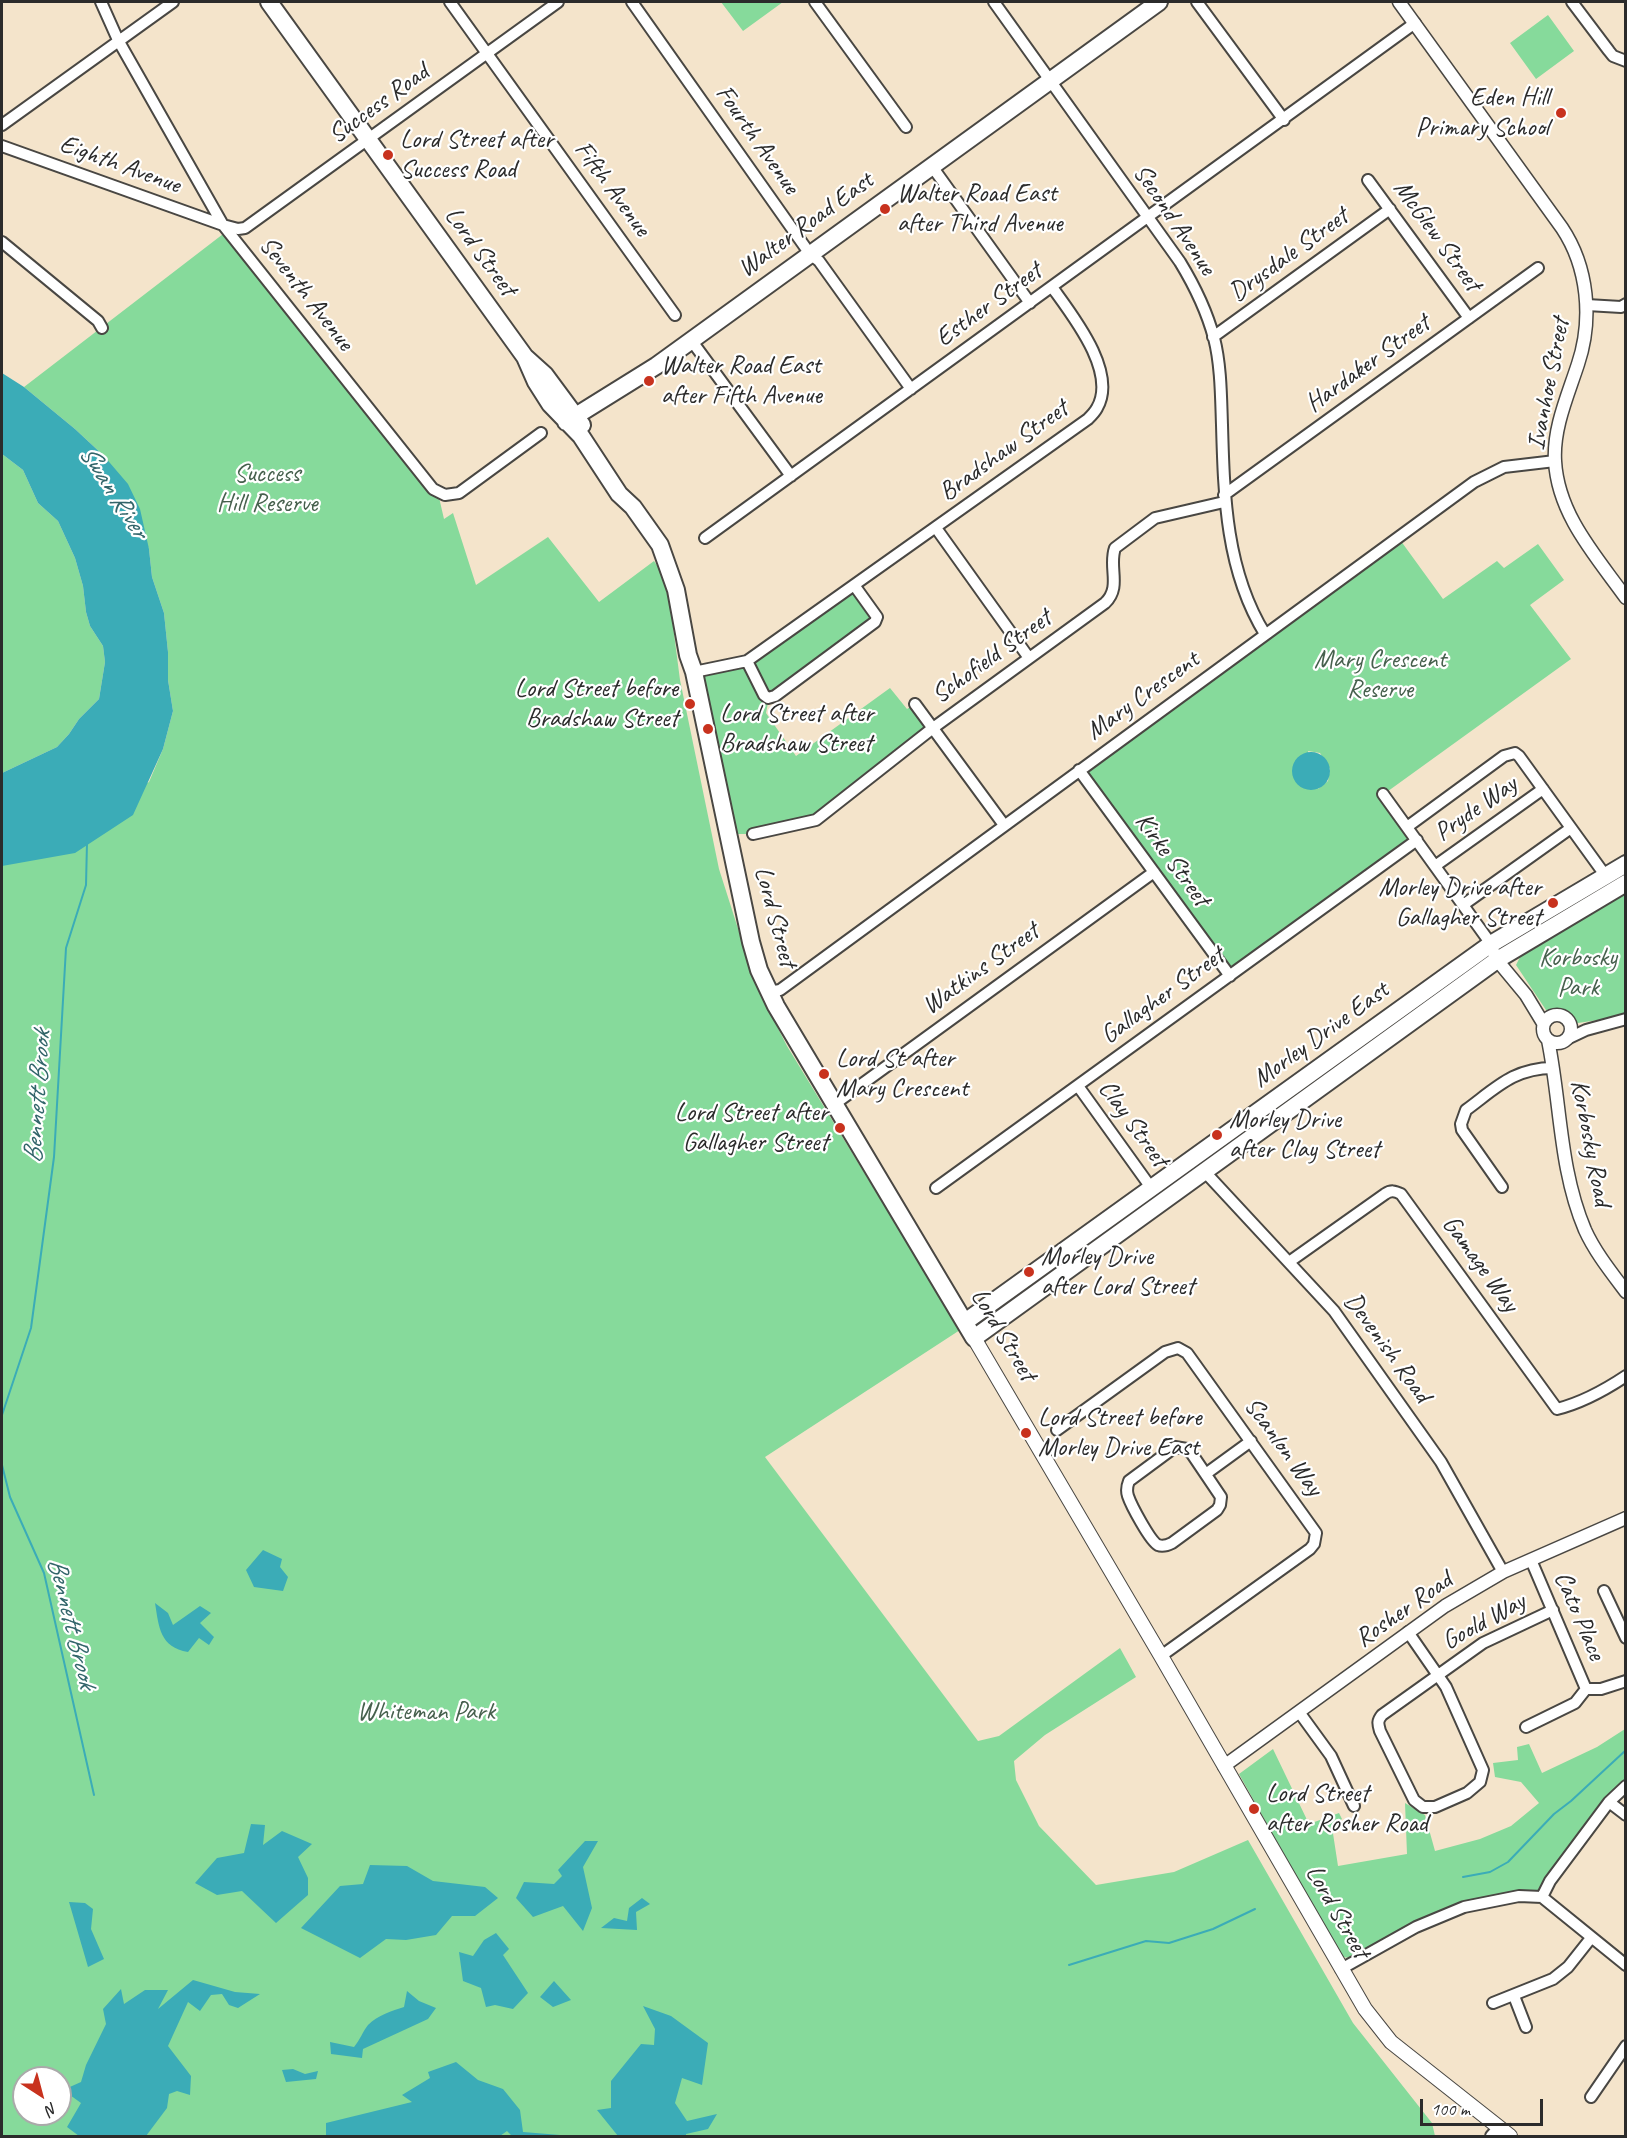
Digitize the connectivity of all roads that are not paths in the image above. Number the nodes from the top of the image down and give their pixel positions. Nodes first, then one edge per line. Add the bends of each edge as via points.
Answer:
1 (101, 2) edge
2 (173, 2) edge
3 (270, 2) edge
4 (450, 2) edge
5 (558, 2) edge
6 (632, 2) edge
7 (815, 2) edge
8 (994, 2) edge
9 (1197, 2) edge
10 (1399, 2) edge
11 (1572, 2) edge
12 (1153, 3) edge
13 (1415, 23) junction
14 (118, 40) junction
15 (486, 54) junction
16 (1622, 60) edge
17 (1050, 80) junction
18 (1284, 120) junction
19 (2, 125) edge
20 (906, 127) dead end
21 (368, 140) junction
22 (2, 146) edge
23 (932, 165) junction
24 (1368, 180) dead end
25 (1390, 209) junction
26 (1148, 218) junction
27 (223, 225) junction
28 (2, 242) edge
29 (810, 254) junction
30 (1538, 268) dead end
31 (1053, 287) junction
32 (1030, 303) junction
33 (1626, 304) edge
34 (1587, 305) junction
35 (675, 315) dead end
36 (1468, 318) junction
37 (102, 328) dead end
38 (1213, 337) junction
39 (691, 340) junction
40 (910, 389) junction
41 (571, 419) junction
42 (541, 433) dead end
43 (1555, 461) junction
44 (791, 476) junction
45 (1224, 499) junction
46 (936, 528) junction
47 (705, 538) dead end
48 (854, 585) junction
49 (1626, 598) edge
50 (1265, 634) junction
51 (1029, 658) junction
52 (747, 661) junction
53 (694, 672) junction
54 (915, 704) dead end
55 (933, 728) junction
56 (1079, 770) junction
57 (1543, 789) junction
58 (1383, 794) dead end
59 (1004, 825) junction
60 (1407, 827) junction
61 (1571, 828) junction
62 (753, 834) dead end
63 (1417, 840) junction
64 (1626, 864) edge
65 (1435, 866) junction
66 (1154, 872) junction
67 (1605, 875) junction
68 (1626, 883) edge
69 (1463, 905) junction
70 (1491, 944) junction
71 (1501, 958) junction
72 (1230, 975) junction
73 (769, 992) junction
74 (1626, 1019) edge
75 (1546, 1020) junction
76 (1567, 1035) junction
77 (1548, 1040) junction
78 (1553, 1066) junction
79 (1078, 1086) junction
80 (836, 1103) junction
81 (1205, 1172) junction
82 (1502, 1187) dead end
83 (936, 1188) dead end
84 (1152, 1189) junction
85 (1289, 1262) junction
86 (1623, 1283) edge
87 (965, 1322) junction
88 (974, 1338) junction
89 (1626, 1376) edge
90 (1057, 1430) dead end
91 (1251, 1441) junction
92 (1207, 1473) junction
93 (1626, 1518) edge
94 (1531, 1560) junction
95 (1503, 1572) junction
96 (1604, 1591) dead end
97 (1553, 1610) junction
98 (1408, 1632) junction
99 (1626, 1638) edge
100 (1161, 1656) junction
101 (1438, 1674) junction
102 (1626, 1681) edge
103 (1586, 1689) junction
104 (1299, 1712) junction
105 (1526, 1727) dead end
106 (1224, 1766) junction
107 (1626, 1786) edge
108 (1610, 1802) junction
109 (1354, 1806) dead end
110 (1626, 1815) edge
111 (1542, 1897) junction
112 (1591, 1938) junction
113 (1626, 1965) edge
114 (1341, 1969) junction
115 (1514, 1996) junction
116 (1493, 2003) dead end
117 (1526, 2027) dead end
118 (1626, 2046) edge
119 (1591, 2097) dead end
120 (1495, 2132) edge
121 (1510, 2136) edge

1 - 14 street, Seventh Avenue
2 - 14 street
3 - 21 main road, Lord Street
4 - 15 street, Fifth Avenue
5 - 15 street, Success Road
6 - 29 street, Fourth Avenue
7 - 20 street
8 - 17 street, Second Avenue
9 - 18 street
10 - 13 street, Ivanhoe Street
11 - 16 street via 1609,51
12 - 17 main road, Walter Road East
13 - 18 street, Esther Street
13 - 34 street, Ivanhoe Street via 1570,240 1582,271
14 - 19 street
14 - 27 street, Seventh Avenue
15 - 21 street, Success Road
15 - 35 street, Fifth Avenue
17 - 23 main road, Walter Road East
17 - 26 street, Second Avenue
18 - 26 street, Esther Street
21 - 27 street, Success Road via 245,228
21 - 41 main road, Lord Street via 525,357 545,375
22 - 27 street, Eighth Avenue
23 - 29 main road, Walter Road East
23 - 32 street
24 - 25 street, McGlew Street
25 - 36 street, McGlew Street
25 - 38 street, Drysdale Street
26 - 31 street, Esther Street
26 - 38 street, Second Avenue via 1189,277
27 - 42 street, Seventh Avenue via 438,493 459,493
28 - 37 street
29 - 39 main road, Walter Road East
29 - 40 street, Fourth Avenue via 819,261
30 - 36 street, Hardaker Street
31 - 32 street, Esther Street
31 - 46 street, Bradshaw Street via 1094,352 1102,391 1098,408 1089,419
32 - 40 street, Esther Street
33 - 34 street
34 - 43 street, Ivanhoe Street via 1583,350 1562,411
36 - 45 street, Hardaker Street
38 - 45 street, Second Avenue via 1220,394
39 - 41 main road, Walter Road East via 626,387
39 - 44 street
40 - 44 street, Esther Street
41 - 53 main road, Lord Street via 619,494 660,545 676,590
43 - 49 street, Ivanhoe Street via 1559,486 1580,536
43 - 50 street, Mary Crescent via 1504,467 1474,482
44 - 47 street, Esther Street
45 - 50 street, Second Avenue via 1237,569
45 - 51 street, Schofield Street via 1161,515 1120,542 1113,553 1115,585 1111,598
46 - 48 street, Bradshaw Street
46 - 51 street
48 - 52 street, Bradshaw Street
48 - 52 street via 877,617 875,622 775,696 764,695
50 - 56 street, Mary Crescent
51 - 55 street, Schofield Street
52 - 53 street, Bradshaw Street
53 - 73 main road, Lord Street via 751,942
54 - 55 street
55 - 59 street
55 - 62 street, Schofield Street via 816,820
56 - 59 street, Mary Crescent
56 - 66 street, Kirke Street
57 - 60 street via 1519,756 1504,756
57 - 61 street
57 - 65 street, Pryde Way
58 - 60 street
59 - 73 street, Mary Crescent via 780,990
60 - 63 street
61 - 67 street
61 - 69 street
63 - 65 street
63 - 72 street, Gallagher Street
64 - 67 main road, Morley Drive East
65 - 69 street
66 - 72 street, Kirke Street
66 - 80 street, Watkins Street
67 - 70 main road, Morley Drive East
68 - 71 main road, Morley Drive East
69 - 70 street
70 - 71 street
70 - 84 main road, Morley Drive East
71 - 75 street
71 - 81 main road, Morley Drive East
72 - 79 street, Gallagher Street
73 - 80 main road, Lord Street
74 - 76 street
75 - 76 street via 1562,1017
75 - 77 street via 1543,1032
76 - 77 street via 1555,1043
76 - 78 street, Korbosky Road
77 - 78 street, Korbosky Road
78 - 82 street via 1514,1075 1463,1116 1462,1130
78 - 86 street, Korbosky Road via 1563,1151 1576,1206 1596,1250
79 - 83 street, Gallagher Street
79 - 84 street, Clay Street
80 - 87 main road, Lord Street
81 - 85 street, Devenish Road
81 - 88 main road, Morley Drive East
84 - 87 main road, Morley Drive East
85 - 89 street, Gamage Way via 1389,1191 1396,1192 1557,1409
85 - 95 street, Devenish Road via 1334,1311 1442,1462
87 - 88 main road, Lord Street
88 - 100 main road, Lord Street
90 - 91 street, Scanlon Way via 1165,1352 1178,1348 1187,1353
91 - 92 street
91 - 100 street, Scanlon Way via 1313,1528 1314,1544
92 - 92 street via 1187,1449 1175,1447 1129,1481 1128,1497 1157,1545 1172,1543 1217,1510 1221,1497
93 - 94 street, Rosher Road
94 - 95 street, Rosher Road
94 - 97 street, Cato Place
95 - 98 street, Rosher Road
96 - 99 street
97 - 101 street, Goold Way via 1483,1643
97 - 103 street, Cato Place
98 - 101 street
98 - 104 street, Rosher Road
100 - 106 main road, Lord Street
101 - 101 street via 1382,1715 1377,1724 1414,1800 1429,1808 1472,1790 1480,1782 1483,1770
102 - 103 street
103 - 105 street, Cato Place via 1575,1703
104 - 106 street, Rosher Road
104 - 109 street via 1331,1756
106 - 114 main road, Lord Street
107 - 108 street
108 - 110 street
108 - 111 street
111 - 112 street
111 - 114 street via 1519,1896 1464,1907 1416,1927
112 - 113 street
112 - 115 street via 1568,1967
114 - 120 main road, Lord Street via 1391,2042
115 - 116 street
115 - 117 street
118 - 119 street
120 - 121 main road, Lord Street

